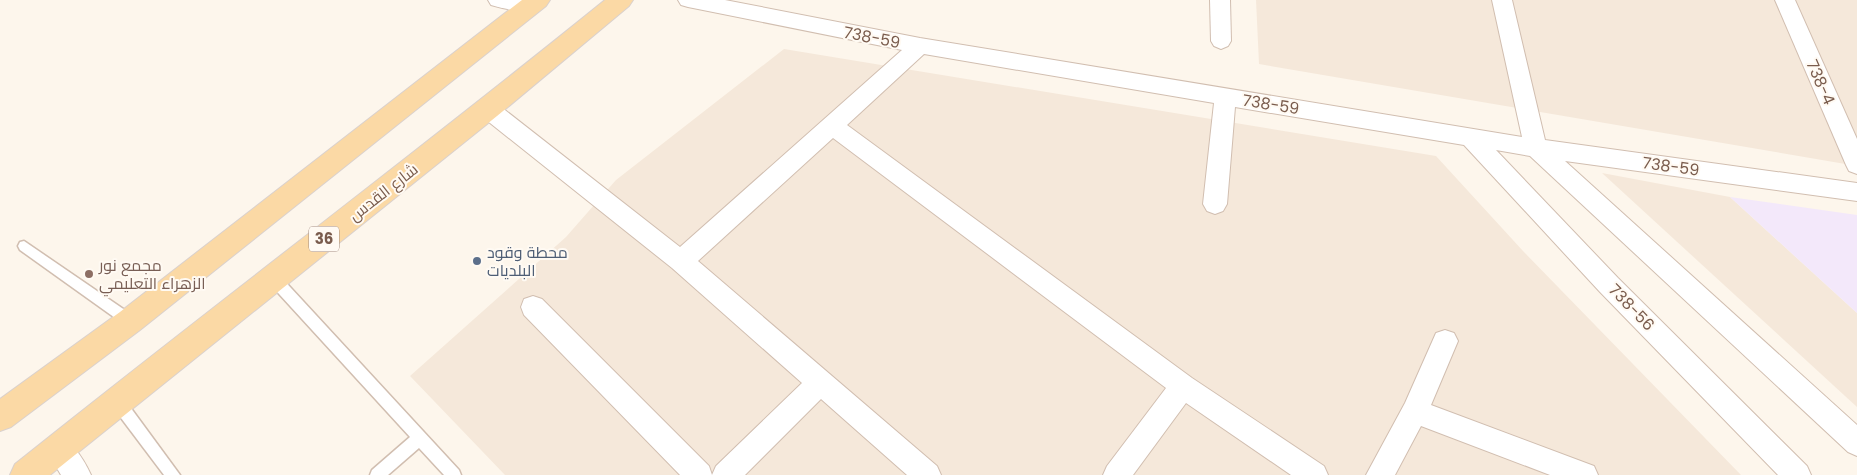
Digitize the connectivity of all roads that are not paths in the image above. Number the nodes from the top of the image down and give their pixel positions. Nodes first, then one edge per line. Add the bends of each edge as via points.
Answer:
1 (498, 0) edge
2 (620, 0) edge
3 (688, 0) edge
4 (1220, 0) edge
5 (1502, 0) edge
6 (1785, 0) edge
7 (535, 2) edge
8 (1221, 41) dead end
9 (920, 46) junction
10 (1226, 97) junction
11 (488, 109) junction
12 (833, 126) junction
13 (1470, 137) junction
14 (1536, 148) junction
15 (1857, 165) edge
16 (1857, 192) edge
17 (1215, 204) dead end
18 (24, 246) dead end
19 (681, 261) junction
20 (274, 279) junction
21 (533, 307) dead end
22 (130, 321) junction
23 (1445, 341) dead end
24 (821, 382) junction
25 (1183, 386) junction
26 (117, 401) junction
27 (1415, 411) junction
28 (0, 417) edge
29 (420, 438) junction
30 (1857, 443) edge
31 (58, 450) junction
32 (26, 475) edge
33 (76, 475) edge
34 (173, 475) edge
35 (377, 475) edge
36 (454, 475) edge
37 (699, 475) edge
38 (726, 475) edge
39 (927, 475) edge
40 (1117, 475) edge
41 (1314, 475) edge
42 (1380, 475) edge
43 (1584, 475) edge
44 (1797, 475) edge

1 - 7 street
2 - 11 main road, شارع القدس / 36
3 - 9 street, 738-59
4 - 8 street
5 - 14 street
6 - 15 street, 738-4
7 - 22 main road
9 - 10 street, 738-59
9 - 12 street
10 - 13 street, 738-59
10 - 17 street
11 - 19 street
11 - 20 main road, شارع القدس / 36
12 - 19 street
12 - 25 street
13 - 14 street, 738-59
13 - 44 street, 738-56 via 1616,292
14 - 16 street, 738-59
14 - 30 street
18 - 22 lane
19 - 24 street
20 - 26 main road, شارع القدس / 36
20 - 29 lane
21 - 37 street
22 - 28 main road
23 - 27 street
24 - 38 street
24 - 39 street
25 - 40 street
25 - 41 street
26 - 31 main road, شارع القدس / 36
26 - 34 lane
27 - 42 street
27 - 43 street
29 - 35 lane
29 - 36 lane
31 - 32 main road, شارع القدس / 36
31 - 33 street

